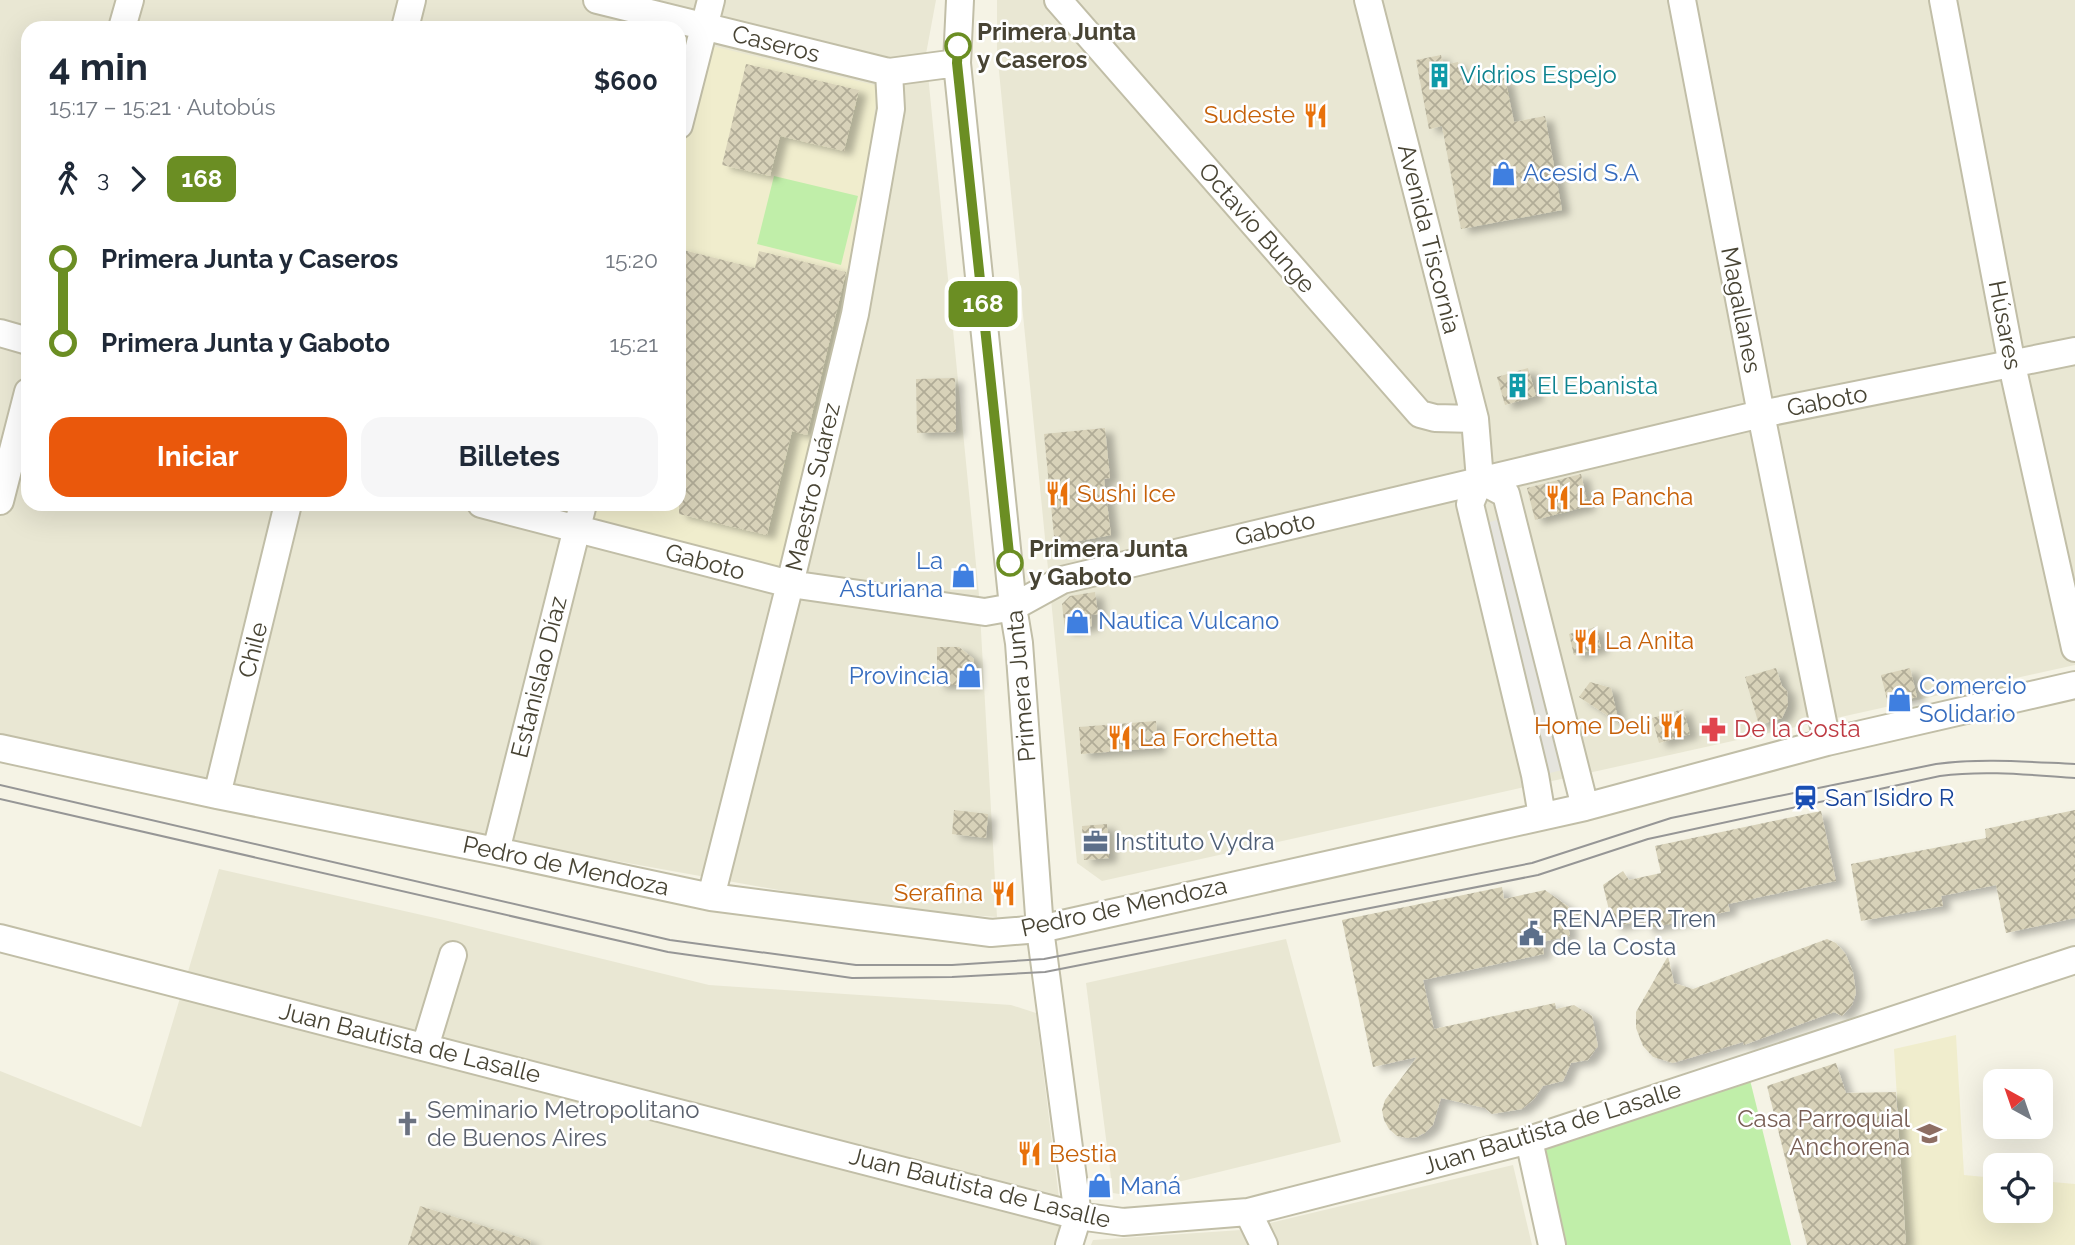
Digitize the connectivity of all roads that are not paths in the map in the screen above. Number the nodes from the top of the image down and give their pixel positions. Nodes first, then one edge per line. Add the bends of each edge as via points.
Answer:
1 (130, 0) edge
2 (412, 0) edge
3 (597, 0) edge
4 (711, 0) edge
5 (960, 0) edge
6 (1058, 0) edge
7 (1368, 0) edge
8 (1682, 0) edge
9 (1943, 0) edge
10 (124, 21) edge
11 (407, 21) edge
12 (683, 21) edge
13 (686, 22) edge
14 (704, 26) junction
15 (957, 63) junction
16 (889, 72) junction
17 (686, 97) edge
18 (0, 333) edge
19 (21, 339) edge
20 (2075, 351) edge
21 (2012, 365) junction
22 (1761, 414) junction
23 (21, 419) edge
24 (1475, 419) junction
25 (1480, 480) junction
26 (0, 501) edge
27 (286, 511) edge
28 (534, 511) edge
29 (580, 517) edge
30 (790, 584) junction
31 (1013, 607) junction
32 (2075, 648) edge
33 (2075, 685) edge
34 (1827, 742) junction
35 (0, 748) edge
36 (217, 795) junction
37 (1585, 807) junction
38 (1542, 816) junction
39 (496, 851) junction
40 (711, 897) junction
41 (1040, 929) junction
42 (0, 938) edge
43 (453, 955) dead end
44 (2075, 960) edge
45 (425, 1046) junction
46 (1529, 1140) junction
47 (1248, 1212) junction
48 (1078, 1216) junction
49 (1069, 1245) edge
50 (1264, 1245) edge
51 (1552, 1245) edge

1 - 10 street
2 - 11 street
3 - 12 street, Caseros
4 - 14 street
5 - 15 street, Primera Junta
6 - 24 street, Octavio Bunge via 1420,414
7 - 24 street, Avenida Tiscornia
8 - 22 street, Magallanes
9 - 21 street, Húsares
13 - 14 street, Caseros
14 - 16 street, Caseros
14 - 17 street
15 - 16 street, Caseros
15 - 31 street, Primera Junta
16 - 30 street, Maestro Suárez via 891,110 855,314
18 - 19 street
20 - 21 street, Gaboto
21 - 22 street, Gaboto
21 - 32 street, Húsares
22 - 25 street, Gaboto
22 - 34 street, Magallanes
23 - 26 street
24 - 25 street, Avenida Tiscornia
25 - 31 street, Gaboto via 1062,580
25 - 37 street via 1506,494
25 - 38 street, Avenida Tiscornia via 1470,504
27 - 36 street, Chile
28 - 29 street, Gaboto
29 - 30 street, Gaboto
29 - 39 street, Estanislao Díaz
30 - 31 street, Gaboto via 985,612
30 - 40 street, Maestro Suárez
31 - 41 street, Primera Junta
33 - 34 street, Pedro de Mendoza
34 - 37 street, Pedro de Mendoza
35 - 36 street, Pedro de Mendoza
36 - 39 street, Pedro de Mendoza
37 - 38 street, Pedro de Mendoza
38 - 41 street, Pedro de Mendoza
39 - 40 street, Pedro de Mendoza
40 - 41 street, Pedro de Mendoza via 991,933
41 - 48 street, Primera Junta
42 - 45 street, Juan Bautista de Lasalle
43 - 45 street
44 - 46 street, Juan Bautista de Lasalle
45 - 48 street, Juan Bautista de Lasalle
46 - 47 street, Juan Bautista de Lasalle
46 - 51 street
47 - 48 street, Juan Bautista de Lasalle via 1123,1222
47 - 50 street
48 - 49 street, Primera Junta

